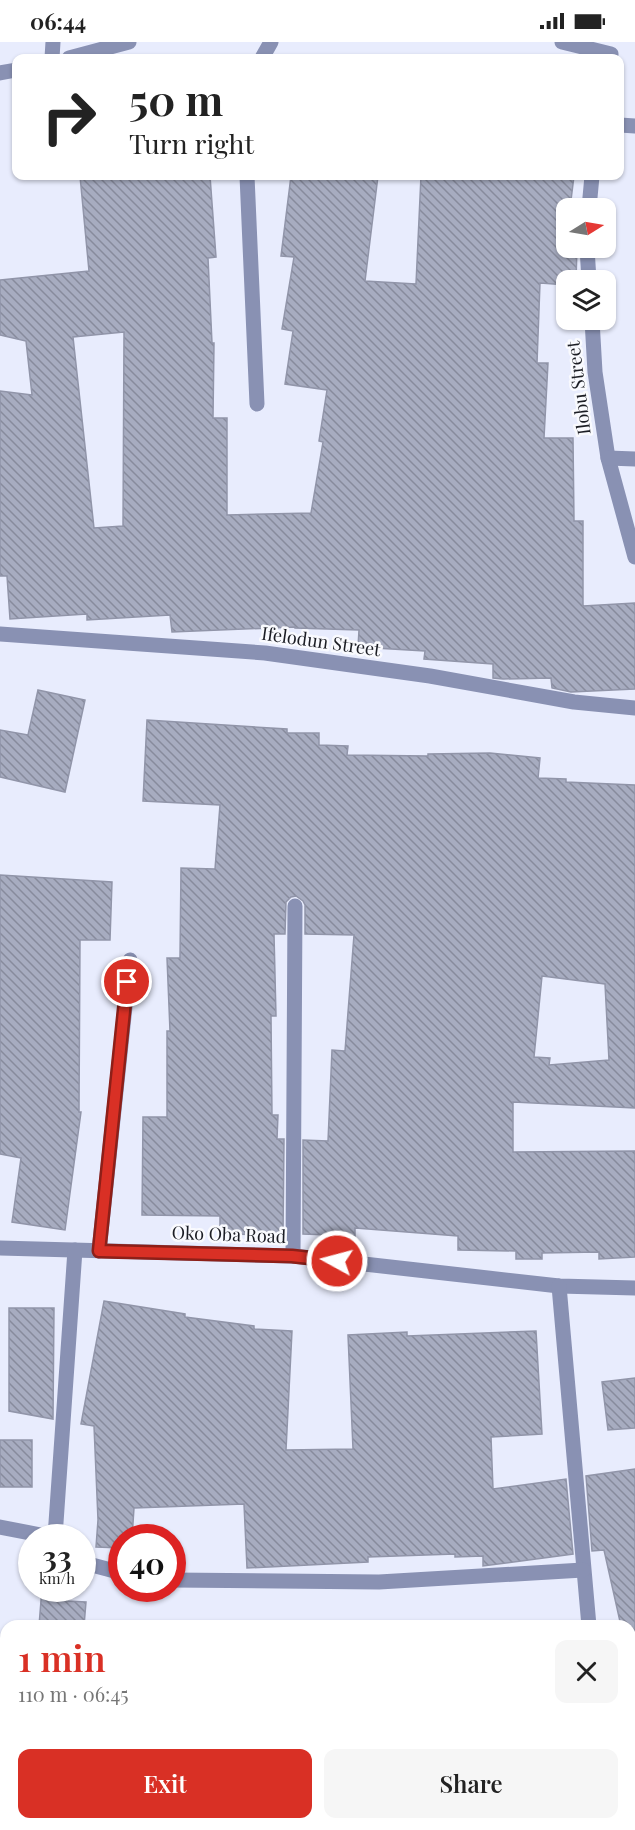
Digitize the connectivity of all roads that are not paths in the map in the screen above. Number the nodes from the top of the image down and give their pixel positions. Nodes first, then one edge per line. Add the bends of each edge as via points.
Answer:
1 (129, 42) edge
2 (562, 42) edge
3 (612, 52) edge
4 (84, 54) edge
5 (246, 180) edge
6 (592, 180) edge
7 (590, 198) edge
8 (592, 330) edge
9 (257, 404) dead end
10 (608, 458) junction
11 (635, 459) edge
12 (635, 557) edge
13 (0, 634) edge
14 (635, 708) edge
15 (294, 906) dead end
16 (130, 960) dead end
17 (0, 1248) edge
18 (75, 1250) junction
19 (99, 1251) junction
20 (292, 1256) junction
21 (559, 1286) junction
22 (635, 1288) edge
23 (57, 1524) edge
24 (0, 1527) edge
25 (18, 1530) edge
26 (583, 1570) junction
27 (186, 1580) edge
28 (588, 1620) edge

1 - 4 street
2 - 3 street
5 - 9 street
6 - 7 street
8 - 10 street, Ilobu Street
10 - 11 street
10 - 12 street, Ilobu Street
13 - 14 street, Ifelodun Street via 265,653 430,676 574,702
15 - 20 street
16 - 19 street
17 - 18 street, Oko Oba Road
18 - 19 street, Oko Oba Road
18 - 23 street
19 - 20 street, Oko Oba Road
20 - 21 street, Oko Oba Road
21 - 22 street, Oko Oba Road
21 - 26 street
24 - 25 street
26 - 27 street via 379,1582
26 - 28 street

